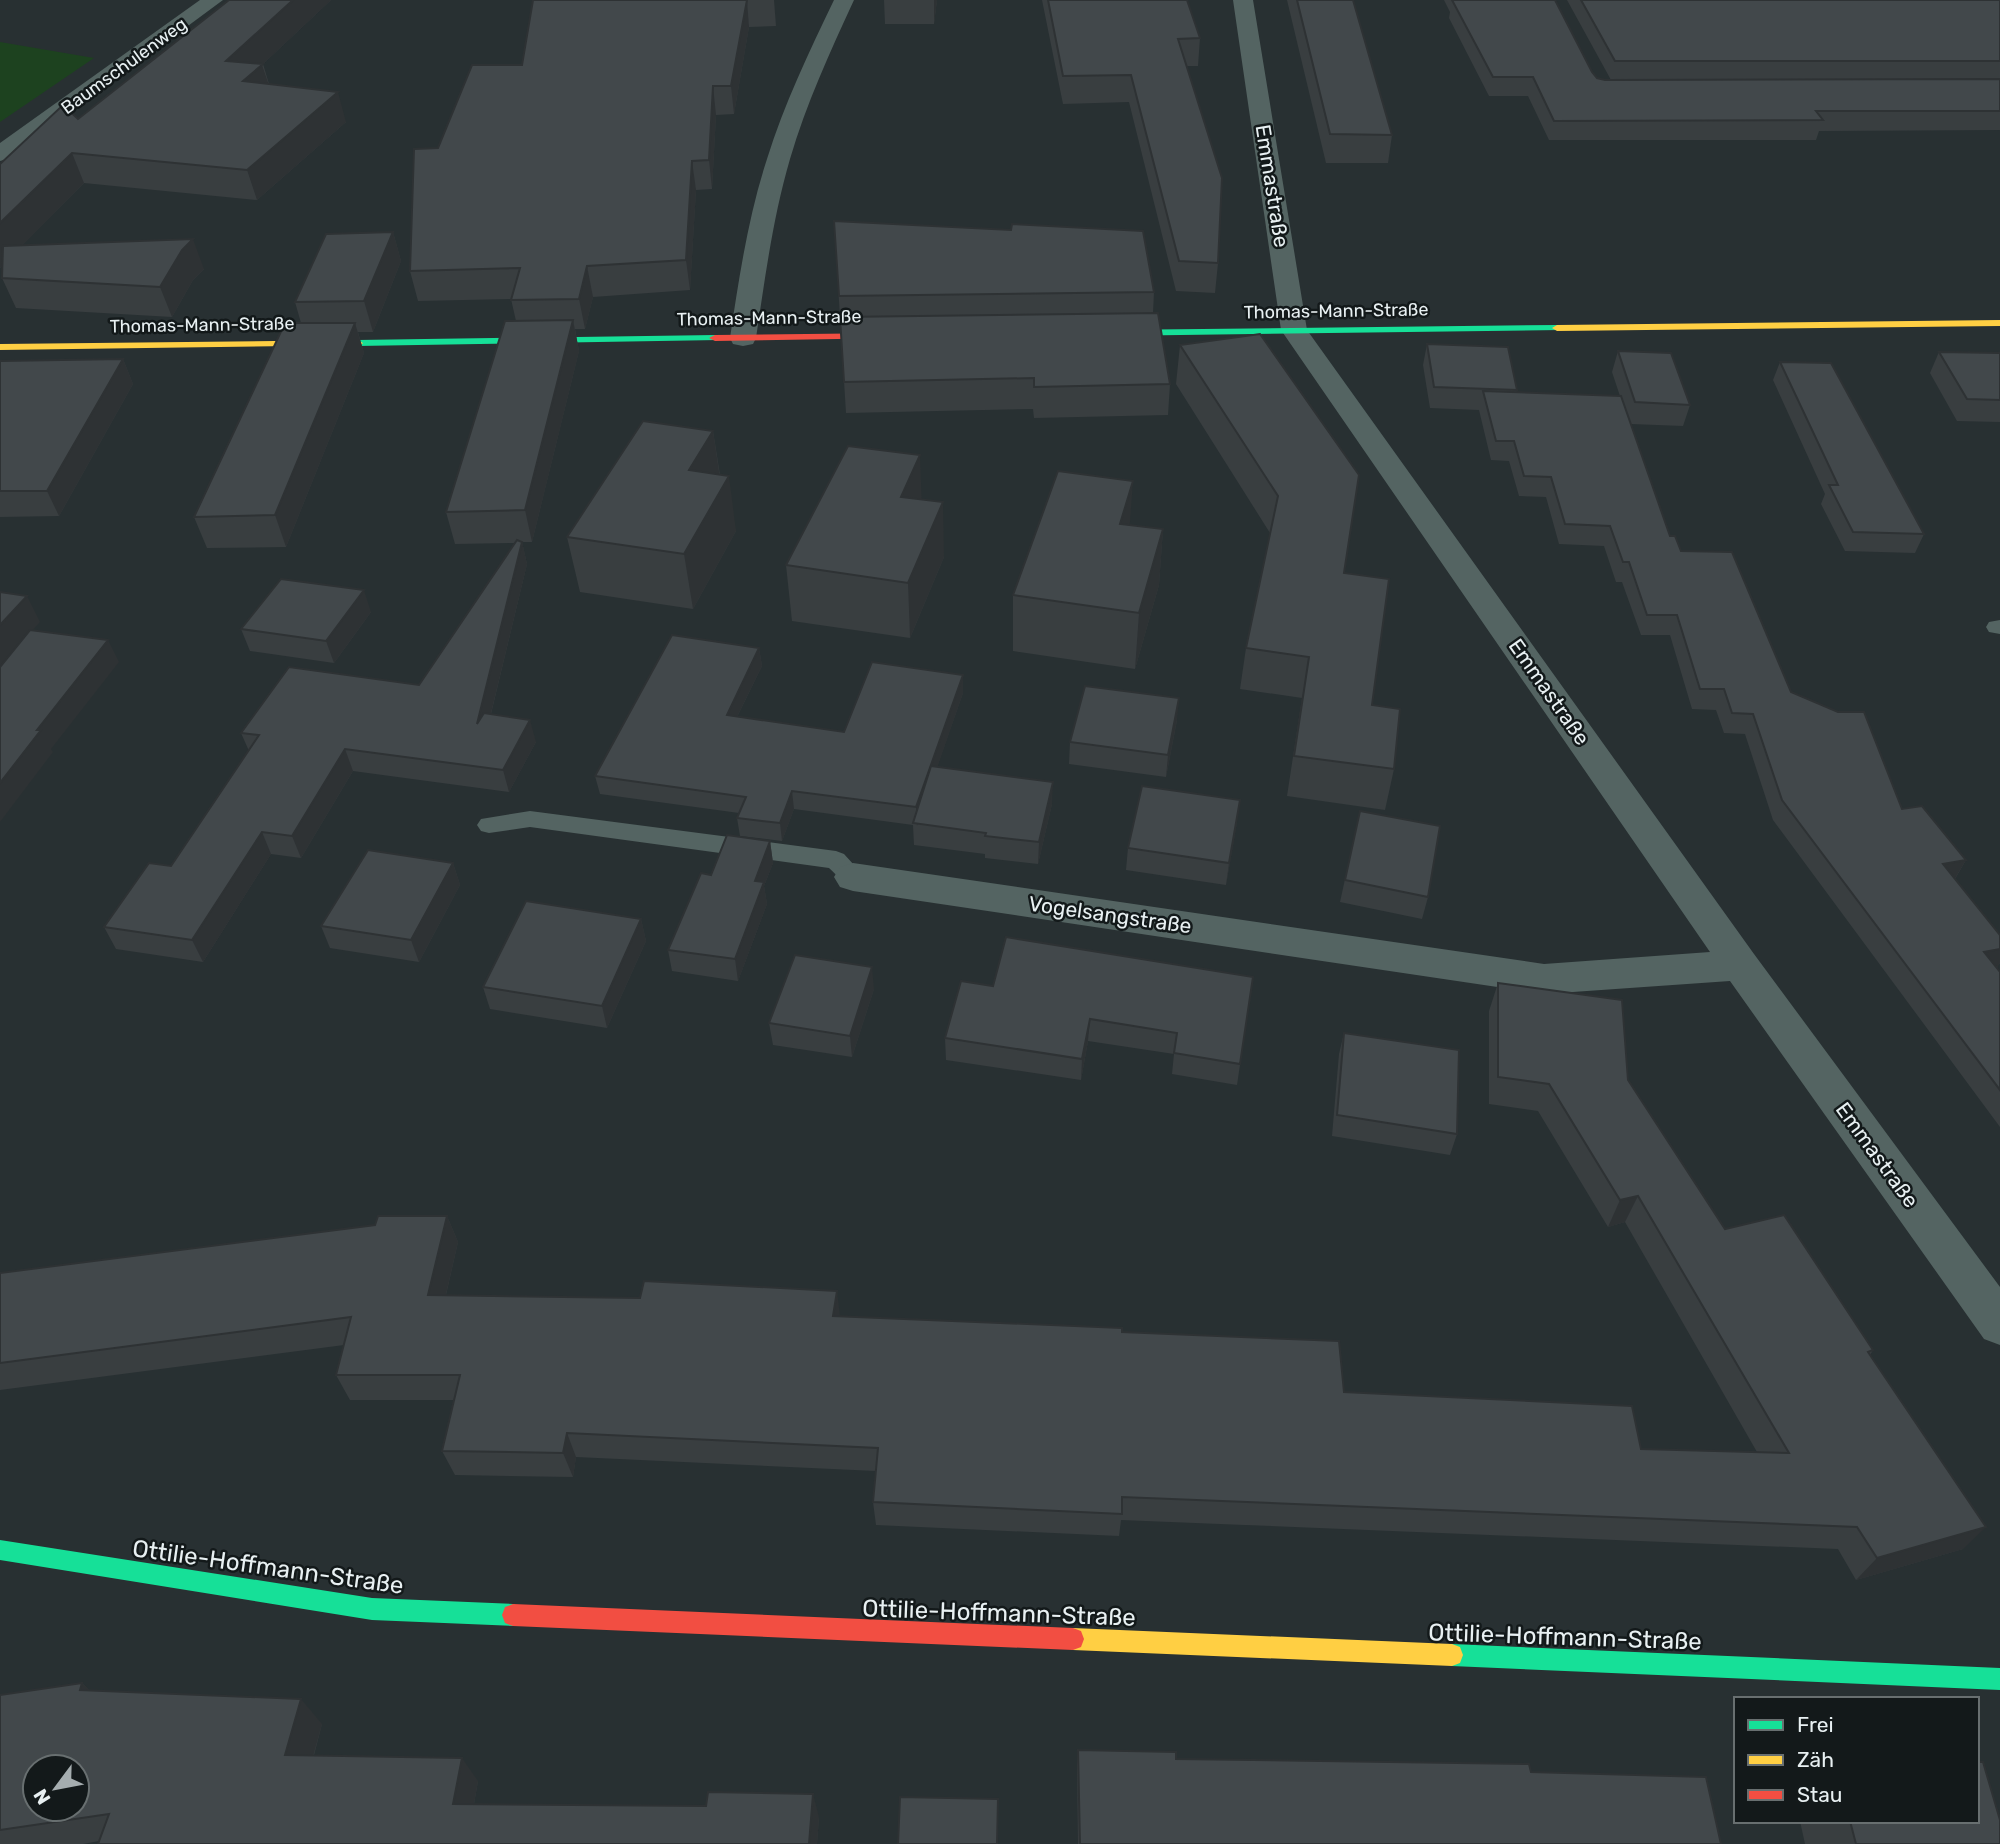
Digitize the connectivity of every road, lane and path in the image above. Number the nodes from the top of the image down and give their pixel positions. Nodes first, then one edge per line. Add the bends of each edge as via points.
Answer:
1 (213, 0) edge
2 (844, 0) edge
3 (1243, 0) edge
4 (0, 154) edge
5 (2000, 323) edge
6 (1294, 330) junction
7 (1097, 333) edge
8 (906, 335) edge
9 (743, 338) junction
10 (0, 347) edge
11 (489, 825) dead end
12 (853, 877) joint
13 (1740, 965) junction
14 (2000, 1324) edge
15 (0, 1550) edge
16 (2000, 1679) edge

1 - 4 street, Baumschulenweg
2 - 9 street via 797,104 782,151 758,238
3 - 6 street, Emmastraße
5 - 6 street, Thomas-Mann-Straße
6 - 7 street, Thomas-Mann-Straße
6 - 13 street, Emmastraße
8 - 9 street, Thomas-Mann-Straße
9 - 10 street, Thomas-Mann-Straße
11 - 12 lane, Vogelsangstraße via 530,819 823,858 836,860
12 - 13 street, Vogelsangstraße via 1544,979
13 - 14 street, Emmastraße
15 - 16 street, Ottilie-Hoffmann-Straße via 372,1609

